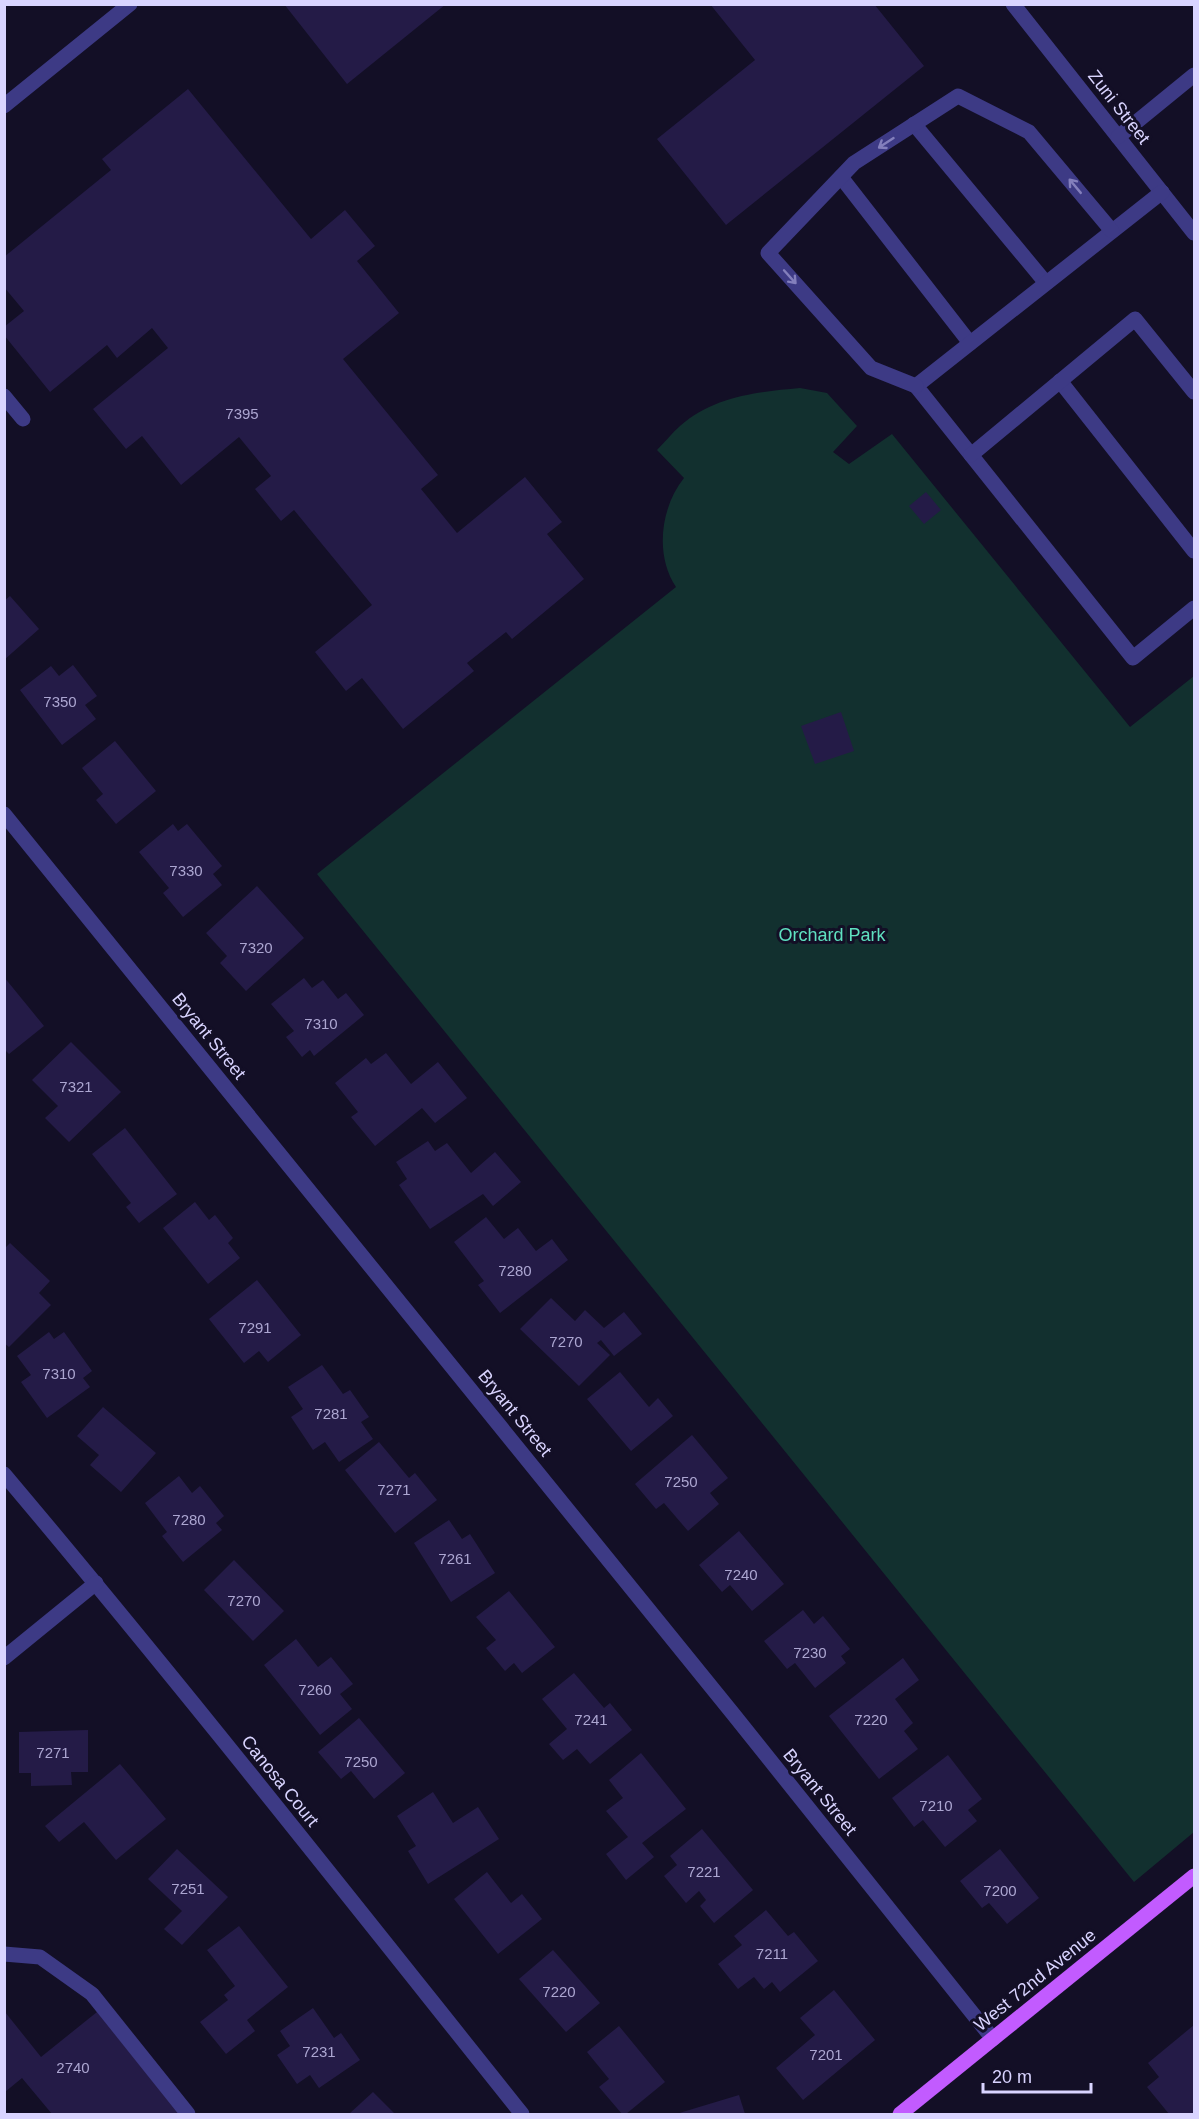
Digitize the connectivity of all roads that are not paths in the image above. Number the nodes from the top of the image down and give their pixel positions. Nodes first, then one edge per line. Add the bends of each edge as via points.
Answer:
1 (1013, 4) edge
2 (123, 7) edge
3 (1194, 75) edge
4 (4, 106) edge
5 (914, 124) junction
6 (1118, 137) junction
7 (841, 177) junction
8 (1162, 192) junction
9 (1112, 231) junction
10 (1194, 233) edge
11 (1046, 283) junction
12 (970, 343) junction
13 (1060, 381) junction
14 (916, 386) junction
15 (1194, 393) edge
16 (4, 396) edge
17 (23, 419) dead end
18 (971, 455) junction
19 (1194, 551) edge
20 (1194, 608) edge
21 (4, 814) edge
22 (4, 1474) edge
23 (96, 1583) junction
24 (4, 1658) edge
25 (1194, 1876) edge
26 (4, 1954) edge
27 (993, 2039) junction
28 (188, 2115) edge
29 (522, 2115) edge
30 (900, 2115) edge

1 - 6 street, Zuni Street
2 - 4 street
3 - 6 street
5 -> 7 street via 854,163
9 -> 5 street via 1029,132 958,96
5 - 11 street
6 - 8 street, Zuni Street
7 - 12 street
7 -> 14 street via 768,253 871,368
8 - 9 street
8 - 10 street, Zuni Street
9 - 11 street
11 - 12 street
12 - 14 street
13 - 15 street via 1135,319
13 - 18 street
13 - 19 street
14 - 18 street
16 - 17 street
18 - 20 street via 1133,658
21 - 27 street, Bryant Street
22 - 23 street, Canosa Court
23 - 24 street
23 - 29 street, Canosa Court
25 - 27 main road, West 72nd Avenue
26 - 28 street via 40,1956 92,1994
27 - 30 main road, West 72nd Avenue

